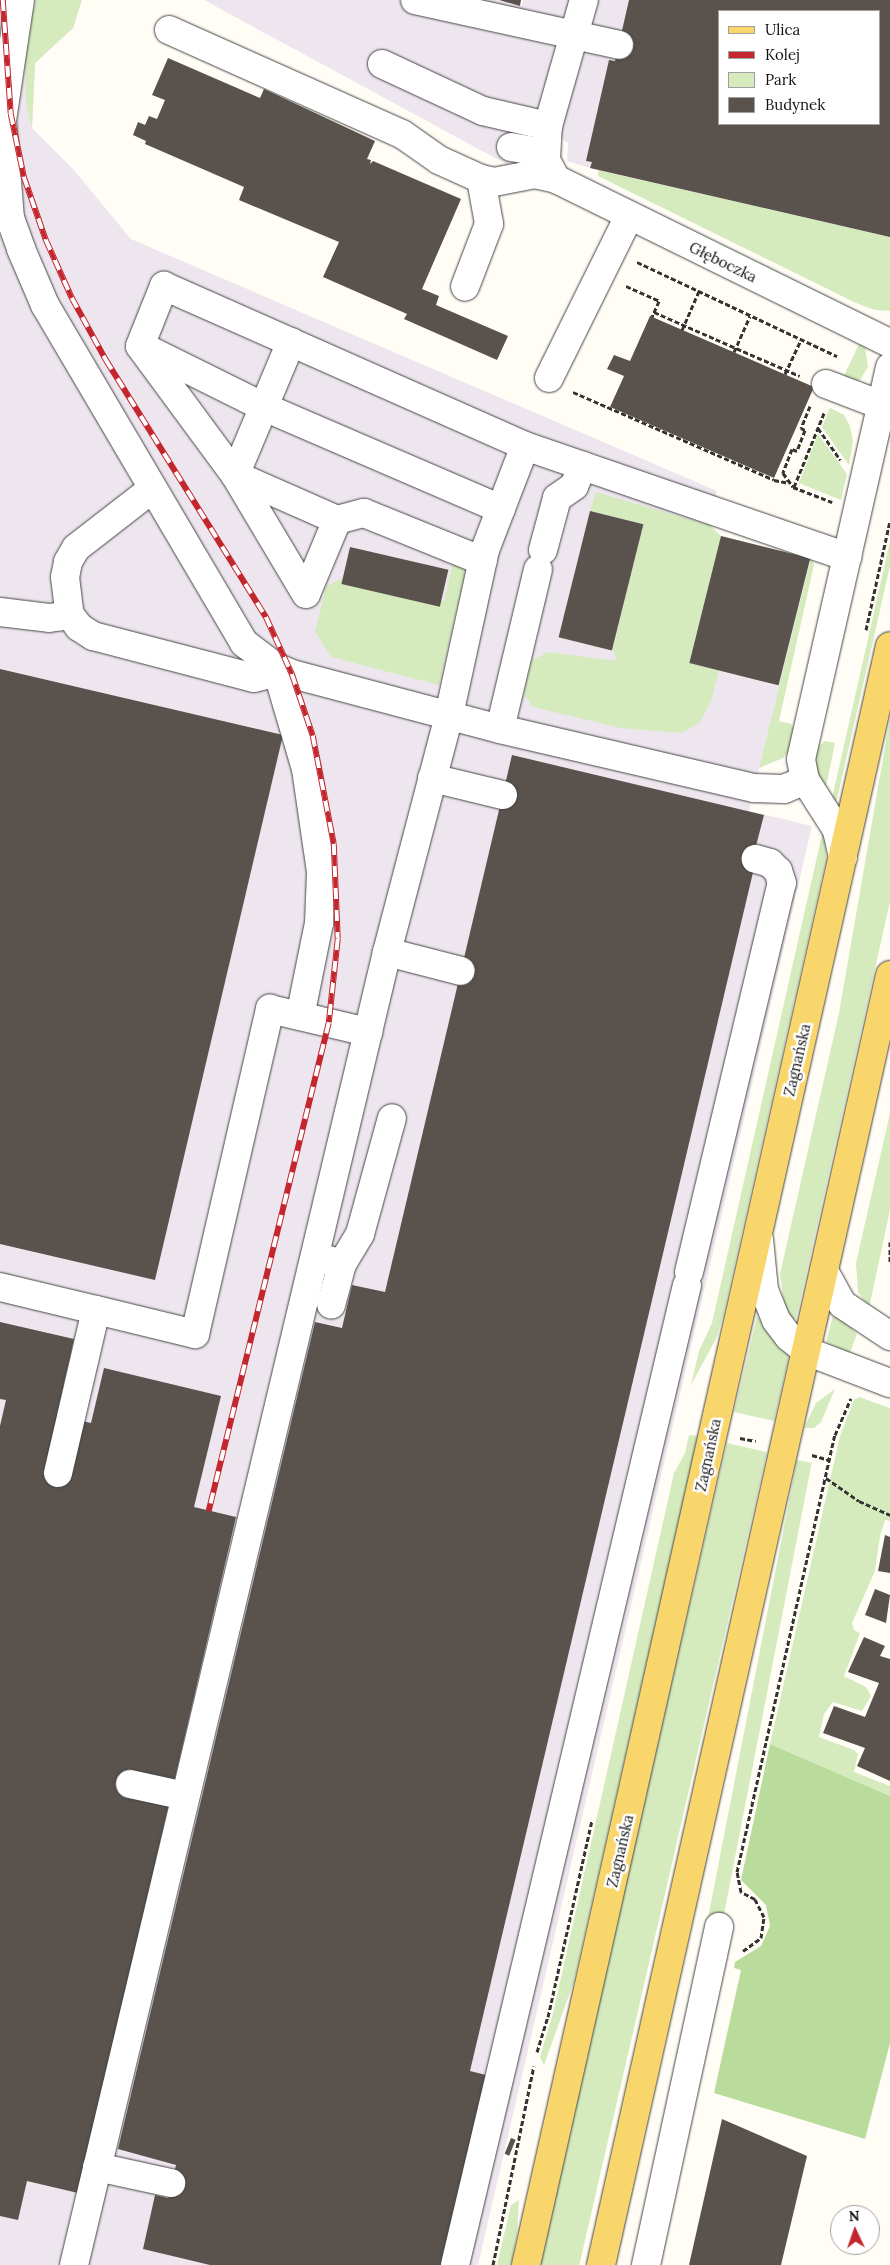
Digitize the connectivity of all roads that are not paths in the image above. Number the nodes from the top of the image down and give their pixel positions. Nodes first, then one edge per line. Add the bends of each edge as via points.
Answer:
1 (20, 0) edge
2 (415, 0) edge
3 (584, 0) edge
4 (169, 30) dead end
5 (576, 36) junction
6 (619, 45) dead end
7 (382, 64) dead end
8 (548, 126) junction
9 (511, 147) dead end
10 (545, 153) junction
11 (481, 179) junction
12 (556, 179) junction
13 (629, 216) junction
14 (464, 287) dead end
15 (291, 342) junction
16 (890, 343) edge
17 (140, 346) junction
18 (890, 367) edge
19 (549, 378) dead end
20 (817, 393) road end
21 (881, 405) junction
22 (264, 407) junction
23 (525, 446) junction
24 (583, 466) junction
25 (235, 475) junction
26 (152, 489) junction
27 (501, 510) junction
28 (337, 520) junction
29 (847, 557) junction
30 (483, 560) junction
31 (0, 612) edge
32 (70, 615) junction
33 (890, 646) edge
34 (276, 667) junction
35 (449, 715) junction
36 (500, 729) junction
37 (432, 778) junction
38 (805, 780) junction
39 (503, 795) dead end
40 (843, 857) junction
41 (756, 859) dead end
42 (387, 952) junction
43 (462, 971) dead end
44 (890, 975) edge
45 (300, 1016) junction
46 (368, 1032) junction
47 (392, 1118) dead end
48 (759, 1233) junction
49 (314, 1256) junction
50 (342, 1264) junction
51 (824, 1271) junction
52 (0, 1287) edge
53 (331, 1305) dead end
54 (96, 1310) junction
55 (890, 1336) edge
56 (806, 1351) junction
57 (890, 1383) edge
58 (58, 1473) dead end
59 (130, 1784) dead end
60 (188, 1810) junction
61 (719, 1927) dead end
62 (97, 2167) junction
63 (171, 2183) dead end
64 (74, 2265) edge
65 (455, 2265) edge
66 (526, 2265) edge
67 (601, 2265) edge
68 (646, 2265) edge

1 - 26 street via 2,121 10,218 45,305
2 - 5 street
3 - 5 street
4 - 11 street via 402,134 439,160
5 - 6 street
5 - 8 street
7 - 8 street via 482,111
8 - 10 street
9 - 10 street
10 - 12 street via 548,170
11 - 12 street, Głęboczka via 494,182 535,174
11 - 14 street via 489,224
12 - 13 street, Głęboczka
13 - 16 street, Głęboczka
13 - 19 street
15 - 17 street via 164,286
15 - 22 street
15 - 23 street
17 - 22 street
17 - 25 street
18 - 21 street
20 - 21 street
21 - 29 street
22 - 25 street
22 - 27 street
23 - 24 street
23 - 27 street
24 - 29 street
24 - 36 street via 574,486 557,498
25 - 28 street
25 - 28 street via 306,594
26 - 32 street via 76,548 68,562 65,577
26 - 34 street via 244,643
27 - 30 street
28 - 30 street via 364,513
29 - 38 street via 803,751 801,765
30 - 35 street
31 - 32 street via 49,618
32 - 34 street via 79,627 93,636 254,678 266,675
33 - 40 main road, Zagnańska
34 - 35 street
34 - 45 street via 306,768 321,872 319,923
35 - 36 street
35 - 37 street
36 - 38 street via 754,788 784,789
37 - 39 street
37 - 42 street
38 - 40 street via 837,830
40 - 48 main road, Zagnańska
41 - 65 street via 770,862 782,883
42 - 43 street
42 - 46 street
44 - 51 main road
45 - 46 street
45 - 54 street via 270,1009 195,1334
46 - 49 street
47 - 50 street via 360,1234
48 - 56 street via 764,1290 769,1306 789,1337
48 - 66 main road, Zagnańska
49 - 50 street
49 - 60 street
50 - 53 street
51 - 55 street via 842,1304
51 - 56 main road
52 - 54 street
54 - 58 street
56 - 57 street
56 - 67 main road
59 - 60 street
60 - 62 street
61 - 68 street
62 - 63 street
62 - 64 street

